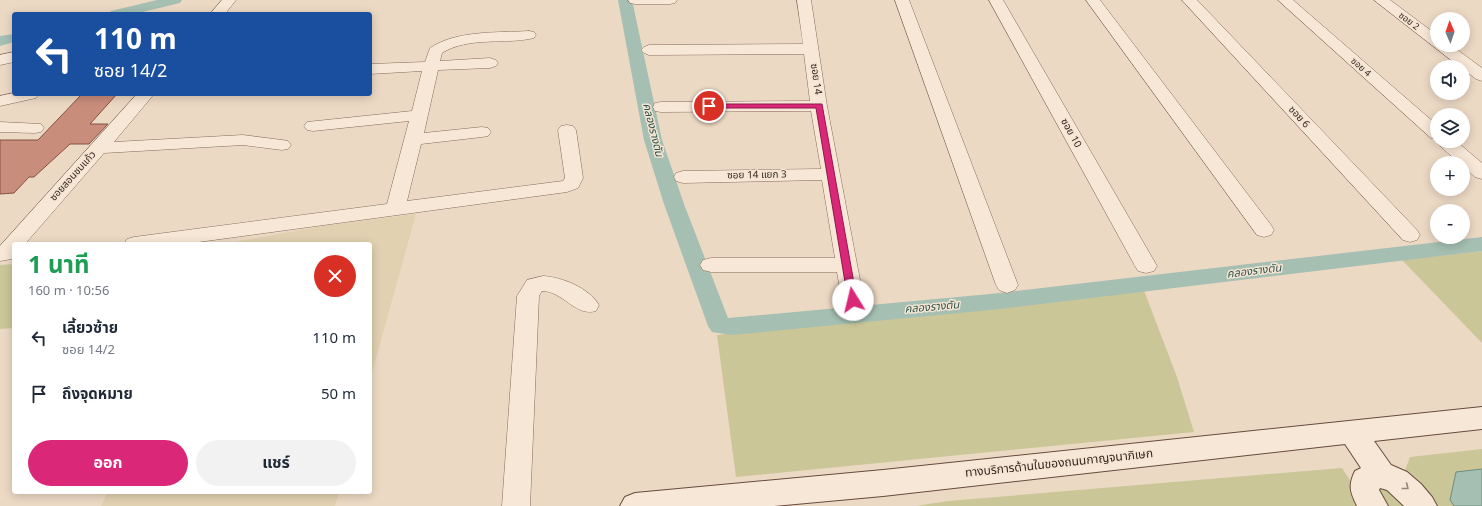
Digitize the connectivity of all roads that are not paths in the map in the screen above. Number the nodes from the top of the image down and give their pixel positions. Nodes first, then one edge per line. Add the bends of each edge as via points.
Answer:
1 (229, 0) edge
2 (635, 0) edge
3 (670, 0) edge
4 (804, 0) edge
5 (902, 0) edge
6 (996, 0) edge
7 (1092, 0) edge
8 (1189, 0) edge
9 (1285, 0) edge
10 (1381, 0) edge
11 (219, 12) edge
12 (529, 35) dead end
13 (1430, 37) edge
14 (812, 49) junction
15 (649, 50) dead end
16 (1450, 52) edge
17 (12, 57) edge
18 (0, 60) edge
19 (490, 63) dead end
20 (430, 65) junction
21 (372, 69) edge
22 (1482, 76) edge
23 (21, 96) edge
24 (144, 96) edge
25 (0, 101) edge
26 (661, 106) dead end
27 (819, 106) junction
28 (418, 115) junction
29 (313, 126) dead end
30 (0, 127) edge
31 (35, 128) dead end
32 (1430, 128) edge
33 (567, 130) dead end
34 (482, 132) dead end
35 (413, 139) junction
36 (282, 145) dead end
37 (98, 148) junction
38 (1453, 148) edge
39 (1482, 173) edge
40 (831, 174) junction
41 (683, 177) dead end
42 (396, 208) junction
43 (1264, 230) dead end
44 (1410, 235) dead end
45 (16, 242) edge
46 (149, 242) edge
47 (711, 265) dead end
48 (847, 265) junction
49 (1146, 266) dead end
50 (1007, 286) dead end
51 (853, 300) dead end
52 (588, 305) dead end
53 (1482, 418) edge
54 (1352, 432) junction
55 (1382, 476) junction
56 (672, 504) edge
57 (516, 506) edge
58 (635, 506) edge
59 (1372, 506) edge
60 (1422, 506) edge

1 - 11 street
2 - 3 street
4 - 14 street, ซอย 14
5 - 50 street
6 - 49 street, ซอย 10
7 - 43 street
8 - 44 street, ซอย 6
9 - 32 street, ซอย 4
10 - 13 street, ซอย 2
12 - 20 street via 447,44 435,51
14 - 15 street
14 - 27 street, ซอย 14
16 - 22 street
17 - 18 street
19 - 20 street
20 - 21 street
20 - 28 street
23 - 25 street
24 - 37 street, ซอยสอนชมแก้ว
26 - 27 street
27 - 40 street, ซอย 14
28 - 29 street
28 - 35 street
30 - 31 street
33 - 42 street via 574,178 571,184 559,188
34 - 35 street
35 - 42 street
36 - 37 street via 243,140
37 - 45 street, ซอยสอนชมแก้ว
38 - 39 street
40 - 41 street, ซอย 14 แยก 3
40 - 48 street, ซอย 14
42 - 46 street
47 - 48 street
48 - 51 street, ซอย 14
52 - 57 street via 552,283 535,285 528,296
53 - 54 main road, ทางบริการด้านในของถนนกาญจนาภิเษก
54 - 55 main road
54 - 56 main road, ทางบริการด้านในของถนนกาญจนาภิเษก
55 - 59 main road via 1370,477 1365,480 1363,486
55 -> 60 main road via 1405,486
56 - 58 main road, ทางบริการด้านในของถนนกาญจนาภิเษก

